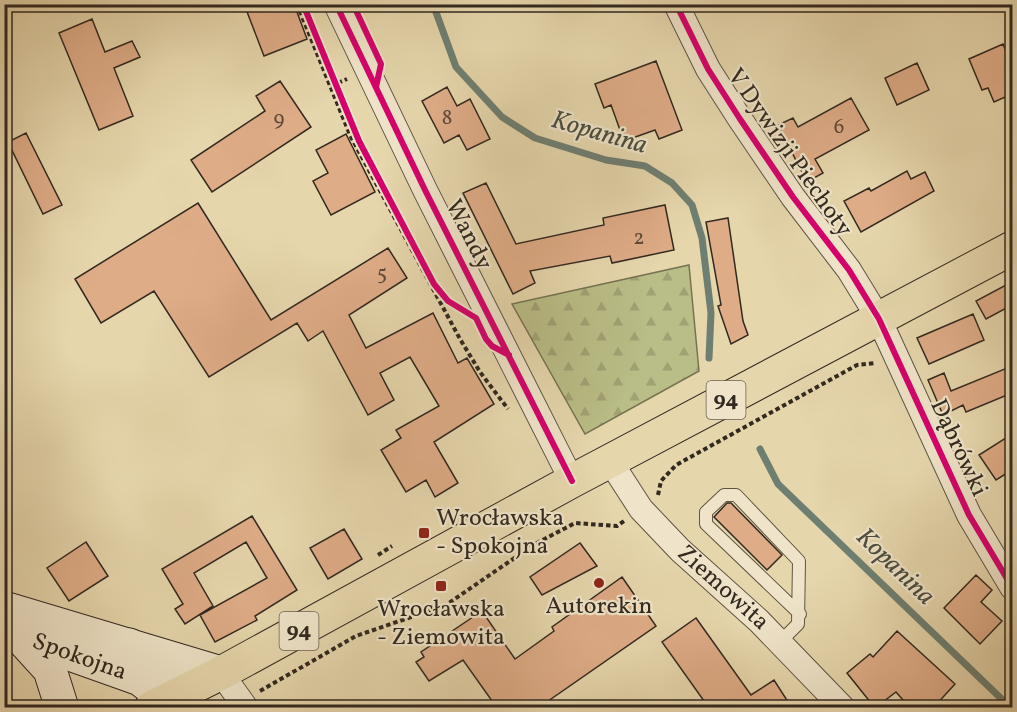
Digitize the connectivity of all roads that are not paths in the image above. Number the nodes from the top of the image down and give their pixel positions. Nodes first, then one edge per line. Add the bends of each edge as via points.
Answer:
1 (336, 4) edge
2 (676, 4) edge
3 (1012, 248) edge
4 (879, 319) junction
5 (610, 461) junction
6 (572, 481) junction
7 (1012, 587) edge
8 (800, 614) junction
9 (9, 625) edge
10 (779, 643) junction
11 (129, 645) junction
12 (221, 673) junction
13 (159, 704) edge
14 (244, 705) edge
15 (62, 708) edge
16 (843, 708) edge

1 - 6 street, Wandy
2 - 4 street, V Dywizji Piechoty via 708,69 740,119 849,270
3 - 4 main road, 94
4 - 5 main road, 94
4 - 7 street, Dąbrówki via 969,515
5 - 6 main road, 94
5 - 10 street, Ziemowita via 641,509
6 - 12 main road, 94
8 - 8 lane via 799,561 736,495 724,495 706,512 706,524
8 - 10 lane via 798,624
9 - 11 street, Spokojna
9 - 13 street, Spokojna via 140,680
9 - 15 street, Spokojna via 50,670
10 - 16 street, Ziemowita
11 - 12 street, Spokojna
11 - 13 street, Spokojna via 148,654 164,669 169,682
12 - 13 main road, 94
12 - 14 street

